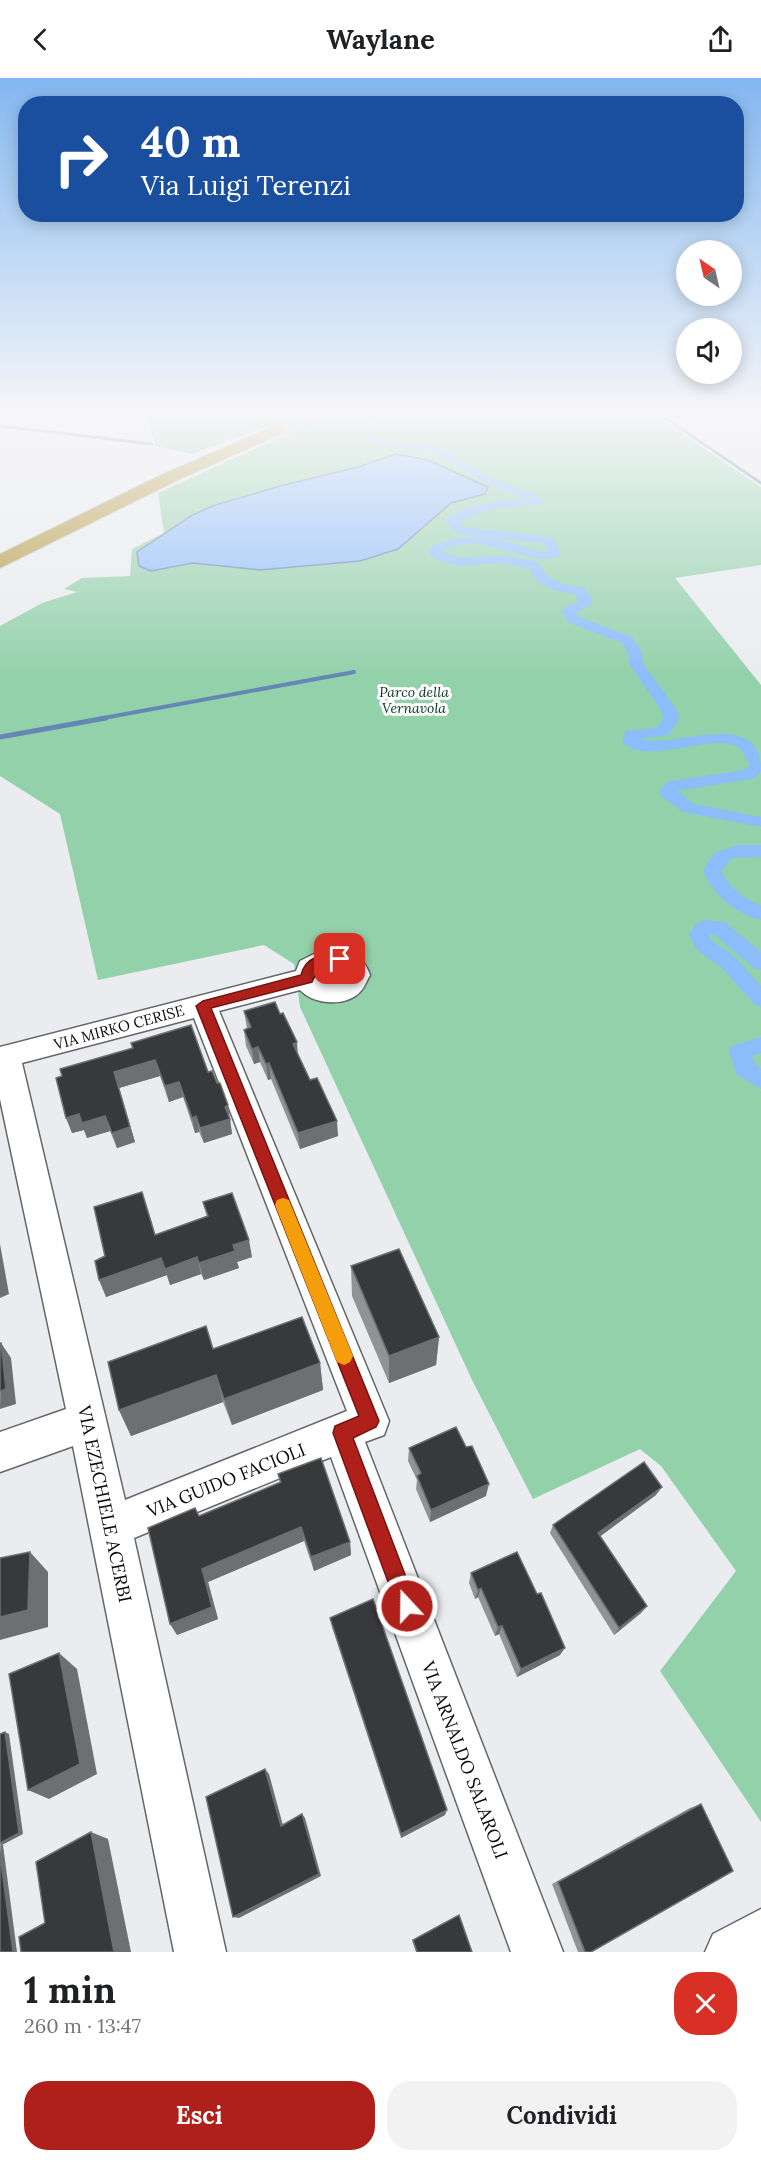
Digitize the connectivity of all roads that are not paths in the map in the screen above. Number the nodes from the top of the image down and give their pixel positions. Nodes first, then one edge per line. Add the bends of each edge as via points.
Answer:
1 (121, 500) edge
2 (30, 546) junction
3 (0, 555) edge
4 (0, 562) edge
5 (307, 978) dead end
6 (203, 1006) junction
7 (3, 1058) edge
8 (88, 1421) junction
9 (342, 1433) junction
10 (0, 1452) edge
11 (111, 1527) junction
12 (761, 1935) edge
13 (200, 1952) edge
14 (537, 1952) edge
15 (731, 1952) edge

1 - 2 highway
2 - 3 highway
2 - 4 highway
5 - 6 street, VIA MIRKO CERISE
6 - 7 street, VIA MIRKO CERISE
6 - 9 street, VIA GUIDO FACIOLI via 370,1421
7 - 8 street, VIA EZECHIELE ACERBI
8 - 10 street
8 - 11 street, VIA EZECHIELE ACERBI
9 - 11 street, VIA GUIDO FACIOLI
9 - 14 street, VIA ARNALDO SALAROLI
11 - 13 street, VIA EZECHIELE ACERBI
12 - 15 street

